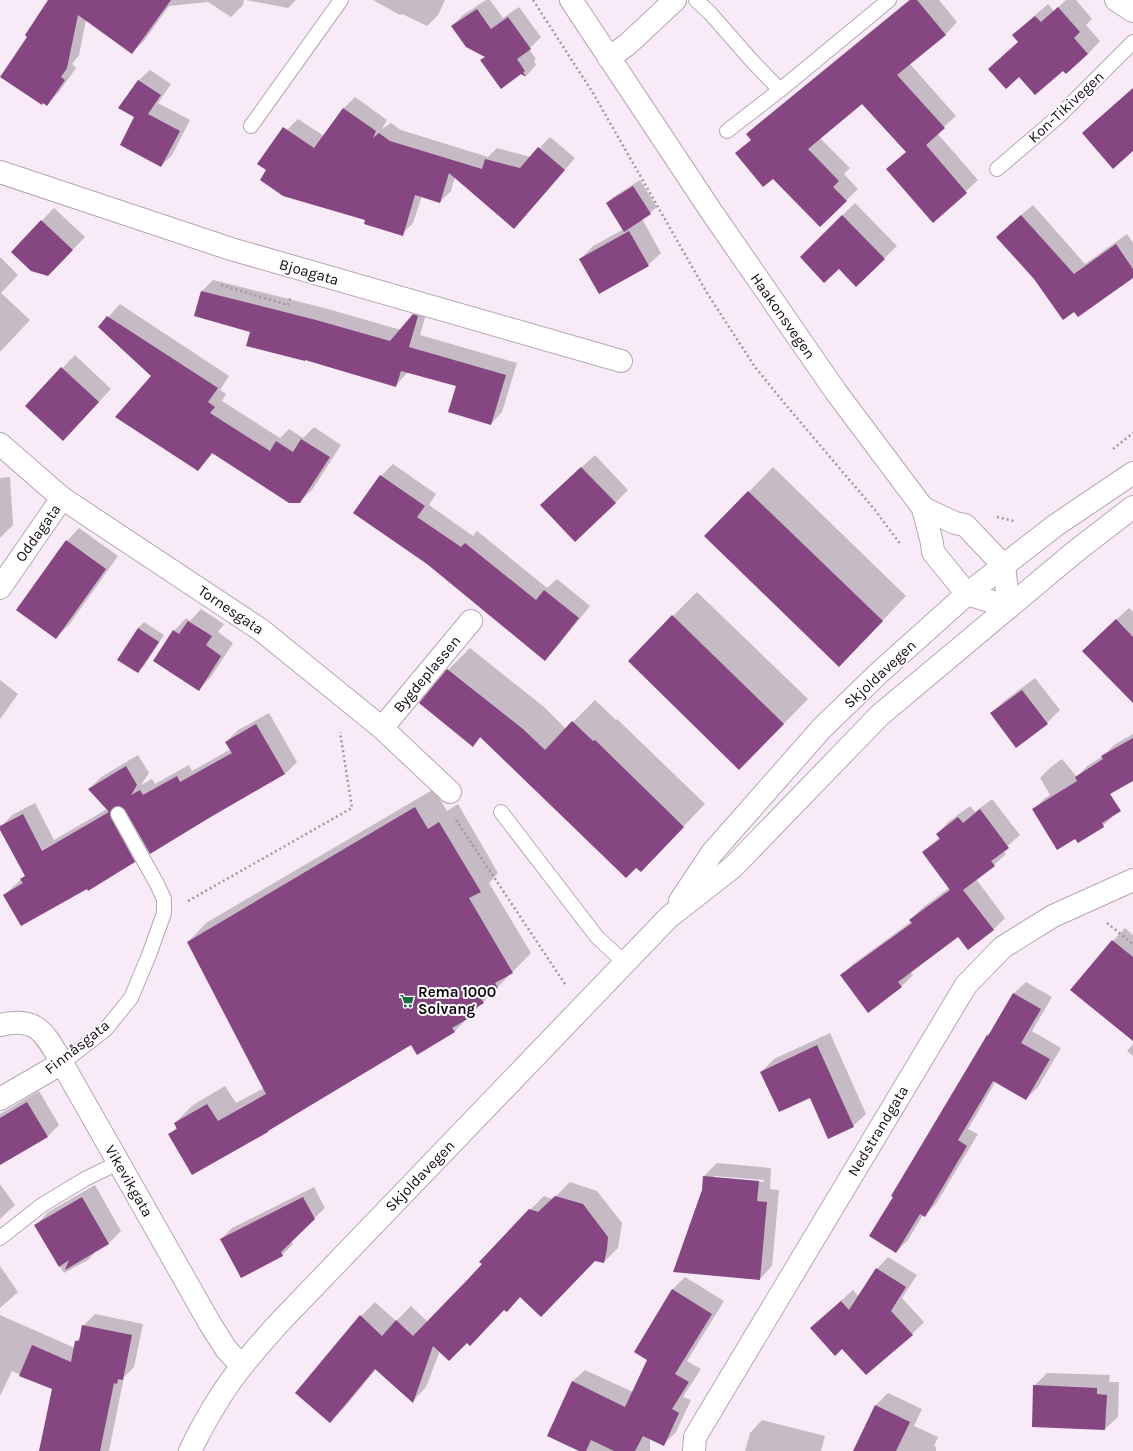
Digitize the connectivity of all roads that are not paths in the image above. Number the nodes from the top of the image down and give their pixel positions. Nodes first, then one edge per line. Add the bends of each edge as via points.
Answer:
1 (341, 0) edge
2 (571, 0) edge
3 (675, 0) edge
4 (696, 0) edge
5 (889, 0) edge
6 (1116, 0) edge
7 (1133, 11) edge
8 (1133, 42) edge
9 (608, 58) junction
10 (780, 90) junction
11 (251, 126) dead end
12 (727, 131) dead end
13 (997, 169) dead end
14 (0, 172) edge
15 (622, 362) dead end
16 (0, 444) edge
17 (1133, 473) edge
18 (62, 498) junction
19 (1133, 507) edge
20 (923, 508) junction
21 (1004, 566) junction
22 (0, 588) edge
23 (967, 594) junction
24 (1009, 607) junction
25 (471, 621) dead end
26 (382, 728) junction
27 (450, 792) road end
28 (501, 812) dead end
29 (118, 814) dead end
30 (1133, 880) edge
31 (669, 917) junction
32 (625, 963) junction
33 (0, 1026) edge
34 (62, 1063) junction
35 (0, 1099) edge
36 (118, 1163) junction
37 (0, 1238) edge
38 (242, 1366) junction
39 (190, 1451) edge
40 (694, 1451) edge

1 - 11 lane
2 - 9 street, Haakonsvegen
3 - 9 street via 628,44
4 - 10 lane
5 - 10 lane
6 - 7 street
8 - 13 lane, Kon-Tikivegen via 1059,116
9 - 20 street, Haakonsvegen via 836,392
10 - 12 lane
14 - 15 street, Bjoagata via 230,249
16 - 18 street, Tornesgata
17 - 21 street, Skjoldavegen via 1056,525
18 - 22 street, Oddagata
18 - 26 street, Tornesgata via 261,630
19 - 24 street, Skjoldavegen
20 - 21 street, Haakonsvegen via 965,525
20 - 23 street via 933,552
21 - 23 street, Skjoldavegen
21 - 24 street
23 - 24 street
23 - 31 street, Skjoldavegen via 822,728 712,853
24 - 31 street, Skjoldavegen via 880,715 733,867
25 - 26 street, Bygdeplassen
26 - 27 street, Tornesgata
28 - 32 lane via 597,937
29 - 34 lane, Finnåsgata via 164,899 164,913 131,998 105,1030
30 - 40 street, Nedstrandgata via 1047,920 1003,947 966,985 695,1437
31 - 32 street, Skjoldavegen
32 - 38 street, Skjoldavegen via 276,1325
33 - 34 street, Vikevikgata via 11,1023 32,1024 46,1037
34 - 35 street, Finnåsgata
34 - 36 street, Vikevikgata
36 - 37 lane via 42,1204
36 - 38 street, Vikevikgata via 209,1322 226,1349
38 - 39 street, Skjoldavegen via 220,1396

